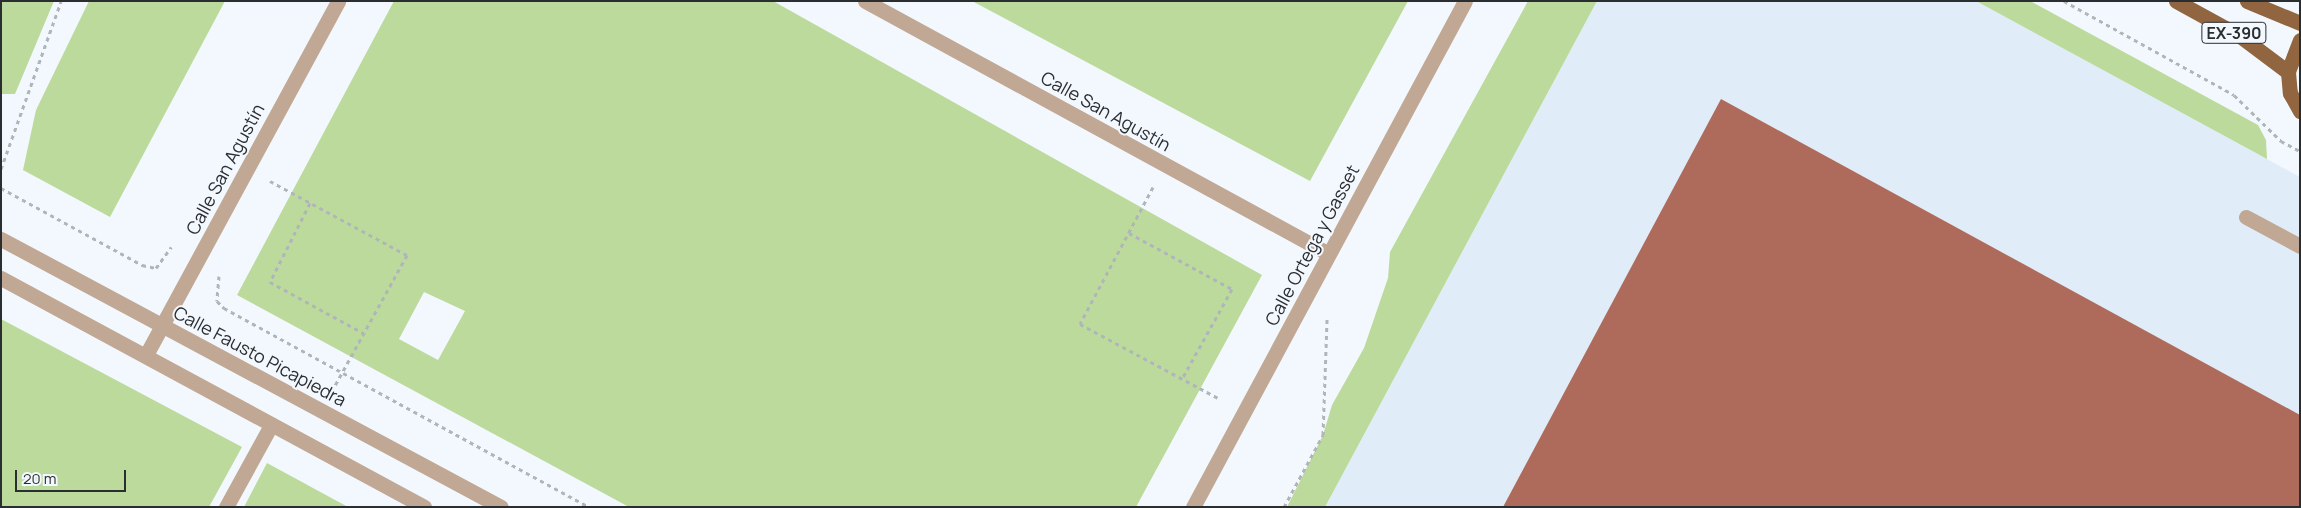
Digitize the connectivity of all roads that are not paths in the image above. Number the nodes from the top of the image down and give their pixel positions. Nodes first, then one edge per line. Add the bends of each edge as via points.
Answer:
1 (338, 1) edge
2 (865, 1) edge
3 (1464, 1) edge
4 (2176, 1) edge
5 (2247, 1) edge
6 (2300, 23) edge
7 (2300, 40) edge
8 (2288, 72) junction
9 (2300, 111) edge
10 (2246, 217) dead end
11 (1, 239) edge
12 (2300, 246) edge
13 (1328, 254) junction
14 (1, 278) edge
15 (162, 324) junction
16 (146, 356) junction
17 (271, 424) junction
18 (226, 507) edge
19 (424, 507) edge
20 (502, 507) edge
21 (1193, 507) edge

1 - 15 street, Calle San Agustín
2 - 13 street, Calle San Agustín
3 - 13 street, Calle Ortega y Gasset
4 - 8 main road, EX-390 via 2240,36
5 - 6 main road, EX-390
7 - 8 main road, EX-390
8 - 9 main road, EX-390 via 2290,93
10 - 12 street
11 - 15 street, Calle Fausto Picapiedra
13 - 21 street, Calle Ortega y Gasset
14 - 16 street
15 - 16 street, Calle San Agustín
15 - 20 street, Calle Fausto Picapiedra
16 - 17 street
17 - 18 street
17 - 19 street

